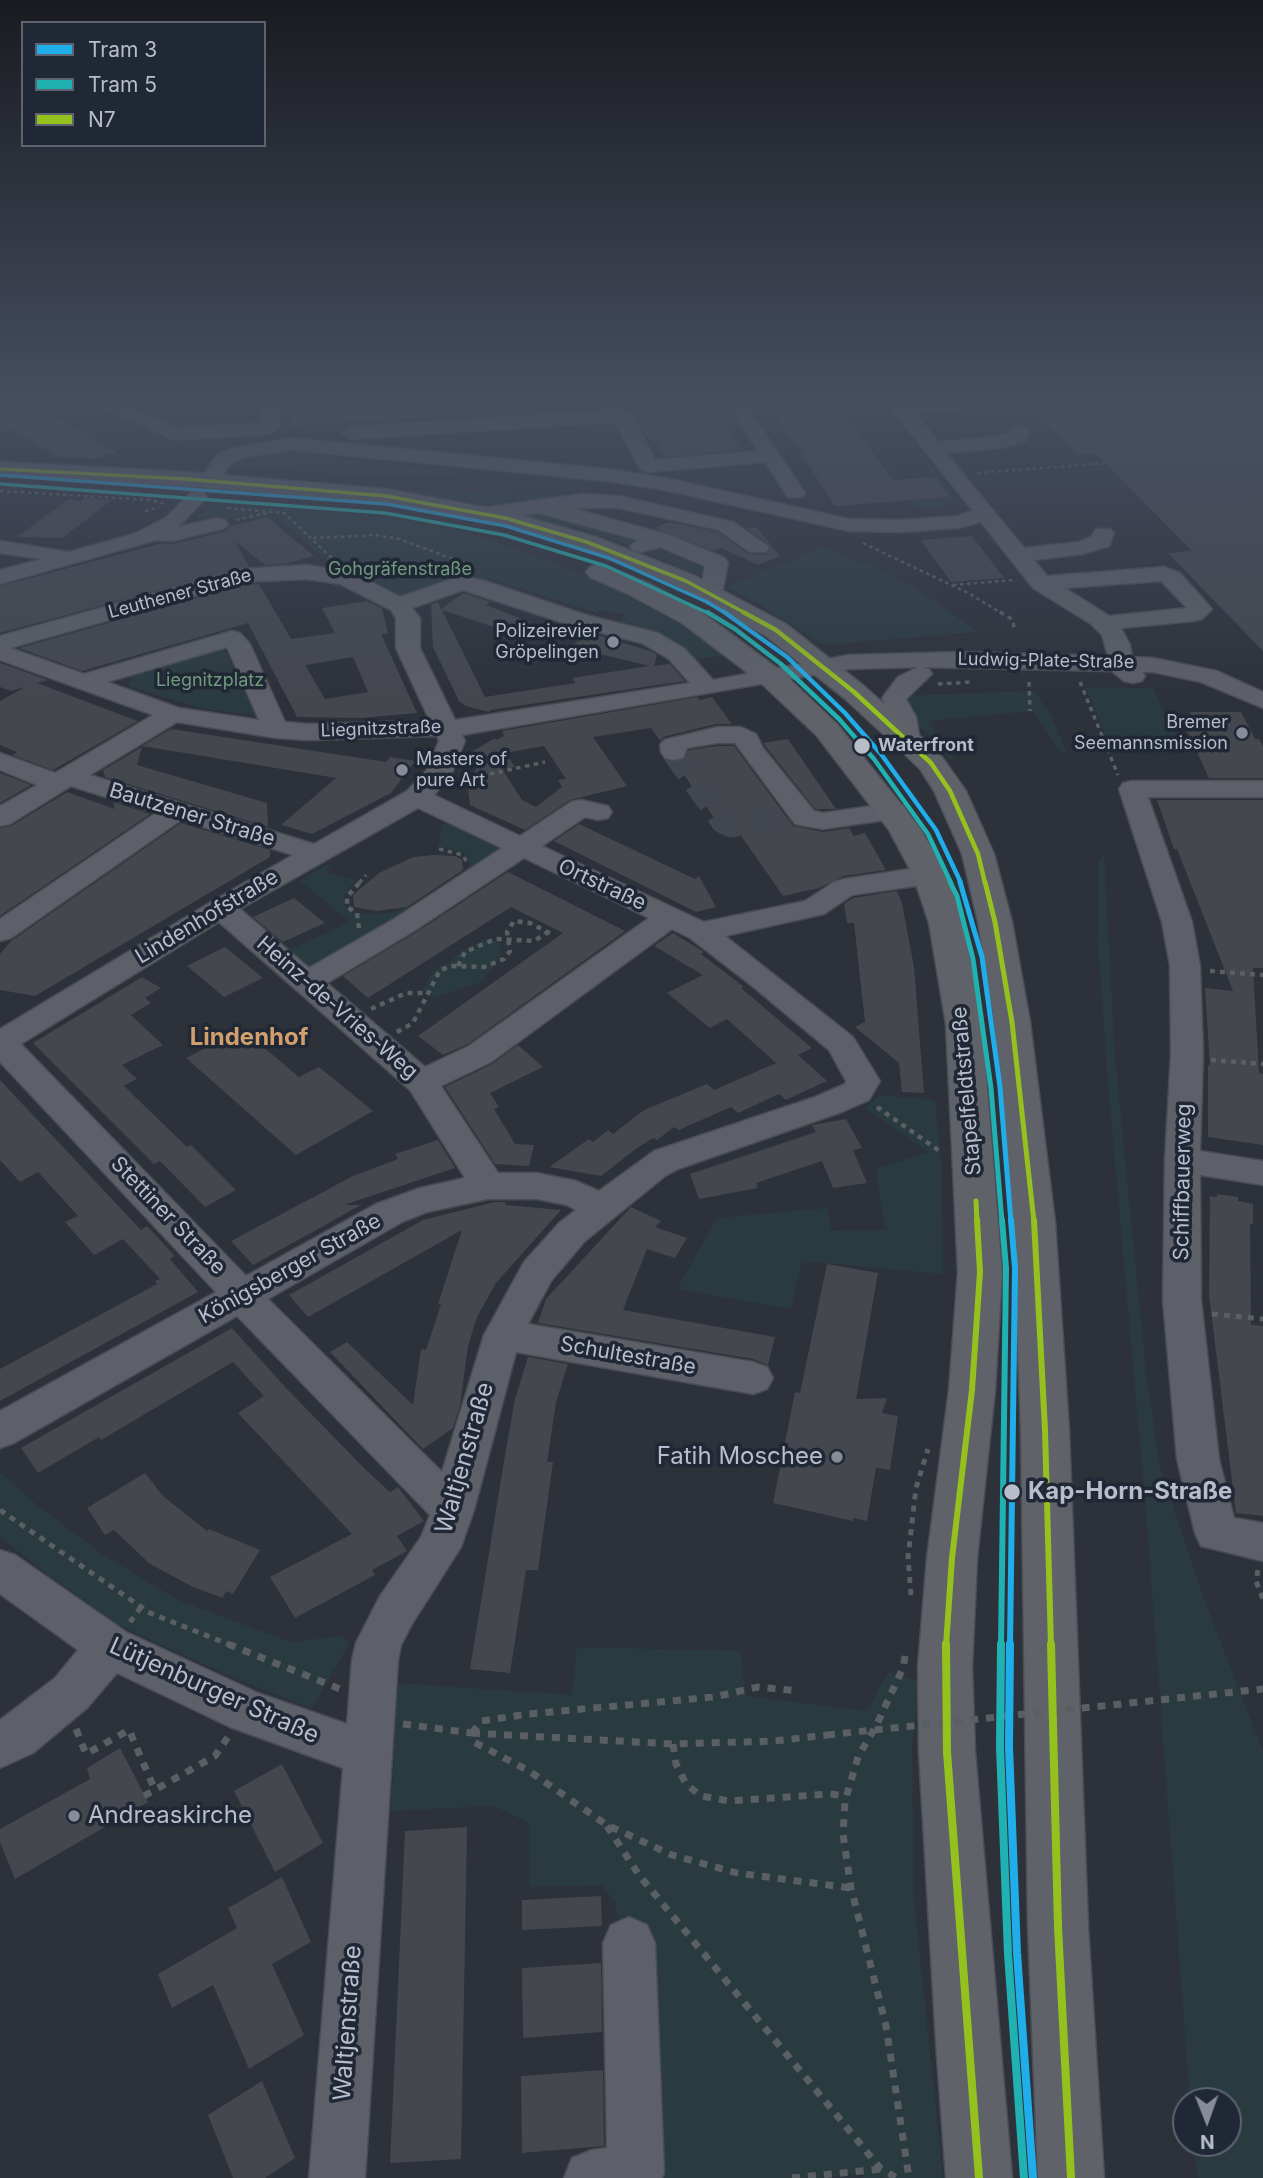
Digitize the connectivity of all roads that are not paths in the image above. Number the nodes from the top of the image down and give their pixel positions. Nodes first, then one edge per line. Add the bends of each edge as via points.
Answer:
1 (185, 501) edge
2 (288, 501) edge
3 (411, 501) edge
4 (579, 501) edge
5 (595, 501) edge
6 (780, 501) edge
7 (975, 501) edge
8 (796, 503) joint
9 (539, 507) junction
10 (482, 514) junction
11 (986, 514) junction
12 (222, 516) road end
13 (155, 532) junction
14 (1103, 533) dead end
15 (661, 540) junction
16 (0, 547) edge
17 (614, 551) junction
18 (1017, 555) junction
19 (68, 560) junction
20 (717, 563) junction
21 (0, 577) edge
22 (1039, 580) junction
23 (711, 594) junction
24 (399, 605) junction
25 (1103, 623) junction
26 (0, 643) edge
27 (0, 652) edge
28 (1127, 669) junction
29 (829, 672) junction
30 (771, 677) junction
31 (924, 680) junction
32 (82, 682) junction
33 (707, 688) junction
34 (1263, 701) edge
35 (1263, 707) edge
36 (173, 714) junction
37 (445, 727) junction
38 (276, 730) junction
39 (907, 740) junction
40 (674, 752) dead end
41 (0, 761) edge
42 (62, 780) junction
43 (1263, 789) edge
44 (418, 797) junction
45 (178, 810) junction
46 (893, 811) junction
47 (598, 812) dead end
48 (0, 818) edge
49 (523, 847) junction
50 (315, 853) junction
51 (930, 875) junction
52 (221, 908) junction
53 (670, 917) junction
54 (0, 932) edge
55 (701, 932) junction
56 (308, 981) junction
57 (0, 1014) edge
58 (36, 1020) junction
59 (0, 1042) edge
60 (422, 1082) junction
61 (857, 1092) joint
62 (1182, 1160) junction
63 (1263, 1173) edge
64 (488, 1186) junction
65 (600, 1207) junction
66 (244, 1295) junction
67 (503, 1335) junction
68 (753, 1378) dead end
69 (0, 1431) edge
70 (453, 1510) junction
71 (1263, 1542) edge
72 (0, 1569) edge
73 (110, 1647) junction
74 (0, 1745) edge
75 (366, 1754) junction
76 (629, 1943) dead end
77 (337, 2178) edge
78 (592, 2178) edge
79 (979, 2178) edge
80 (1071, 2178) edge

1 - 13 street via 174,521
2 - 30 main road, Stapelfeldtstraße via 490,532 559,555 691,617
3 - 10 main road
4 - 9 street
5 - 20 street via 684,514 726,526 758,547
6 - 8 street
7 - 11 street
8 - 11 street via 822,520 876,526 958,522
9 - 10 street
9 - 15 street
10 - 17 main road
11 - 18 street
12 - 13 street via 172,535
13 - 19 street via 128,545
14 - 18 street via 1101,541 1082,548
15 - 17 street
15 - 20 street
16 - 19 street
17 - 23 main road
18 - 22 street
19 - 21 street
20 - 23 street
22 - 25 street
22 - 25 street via 1164,574 1200,609 1194,614
23 - 29 main road via 776,630
24 - 26 street, Leuthener Straße via 346,578 307,572 266,573
24 - 33 street via 461,583 650,638 688,664
24 - 37 street via 408,618 408,648
25 - 28 street via 1112,632
27 - 32 street, Liegnitzstraße
28 - 29 street, Ludwig-Plate-Straße via 960,659 849,662
28 - 31 street, Ludwig-Plate-Straße
28 - 34 street, Ludwig-Plate-Straße via 1176,668 1208,676
28 - 35 street, Ludwig-Plate-Straße
29 - 30 street, Liegnitzstraße
29 - 31 street, Ludwig-Plate-Straße
29 - 39 main road
30 - 33 street, Liegnitzstraße
30 - 46 main road, Stapelfeldtstraße via 844,749
31 - 39 street via 907,682 894,698
32 - 36 street, Liegnitzstraße
32 - 38 street via 232,638
33 - 37 street, Liegnitzstraße via 470,727
36 - 38 street, Liegnitzstraße
36 - 42 street
37 - 38 street, Liegnitzstraße
37 - 44 street via 452,741 439,774
39 - 80 main road via 931,763 950,791 978,854 1012,1023 1034,1222 1044,1402 1058,1927
40 - 46 street via 673,745 680,742 731,734 747,739 795,815 824,821
41 - 42 street, Bautzener Straße
42 - 45 street, Bautzener Straße
42 - 48 street
43 - 62 street, Schiffbauerweg via 1121,771 1177,922 1185,965
44 - 49 street, Ortstraße
44 - 50 street, Lindenhofstraße
45 - 50 street, Bautzener Straße
45 - 54 street
46 - 51 main road, Stapelfeldtstraße
47 - 49 street via 581,808
49 - 53 street, Ortstraße
49 - 56 street
50 - 52 street, Lindenhofstraße
51 - 55 street via 844,888 814,908
51 - 79 main road, Stapelfeldtstraße via 946,923 964,1024 980,1272 946,1667 947,1752
52 - 56 street, Heinz-de-Vries-Weg
52 - 58 street, Lindenhofstraße
53 - 55 street, Ortstraße
53 - 60 street via 480,1054
55 - 61 street, Ortstraße via 842,1044 863,1082
56 - 60 street, Heinz-de-Vries-Weg
57 - 58 street
58 - 59 street, Lindenhofstraße
59 - 66 street, Stettiner Straße
60 - 64 street, Heinz-de-Vries-Weg
61 - 65 street, Waltjenstraße via 666,1160
62 - 63 street
62 - 71 street, Schiffbauerweg via 1182,1311 1198,1459 1216,1533
64 - 65 street, Königsberger Straße via 537,1186 576,1194
64 - 66 street, Königsberger Straße via 389,1213
65 - 67 street, Waltjenstraße via 537,1272
66 - 69 street, Königsberger Straße
66 - 70 street, Stettiner Straße
67 - 68 street, Schultestraße
67 - 70 street, Waltjenstraße
70 - 75 street, Waltjenstraße via 439,1547 379,1643
72 - 73 street, Lütjenburger Straße
73 - 74 street via 64,1698
73 - 75 street, Lütjenburger Straße via 247,1711
75 - 77 street, Waltjenstraße
76 - 78 street via 636,2174

